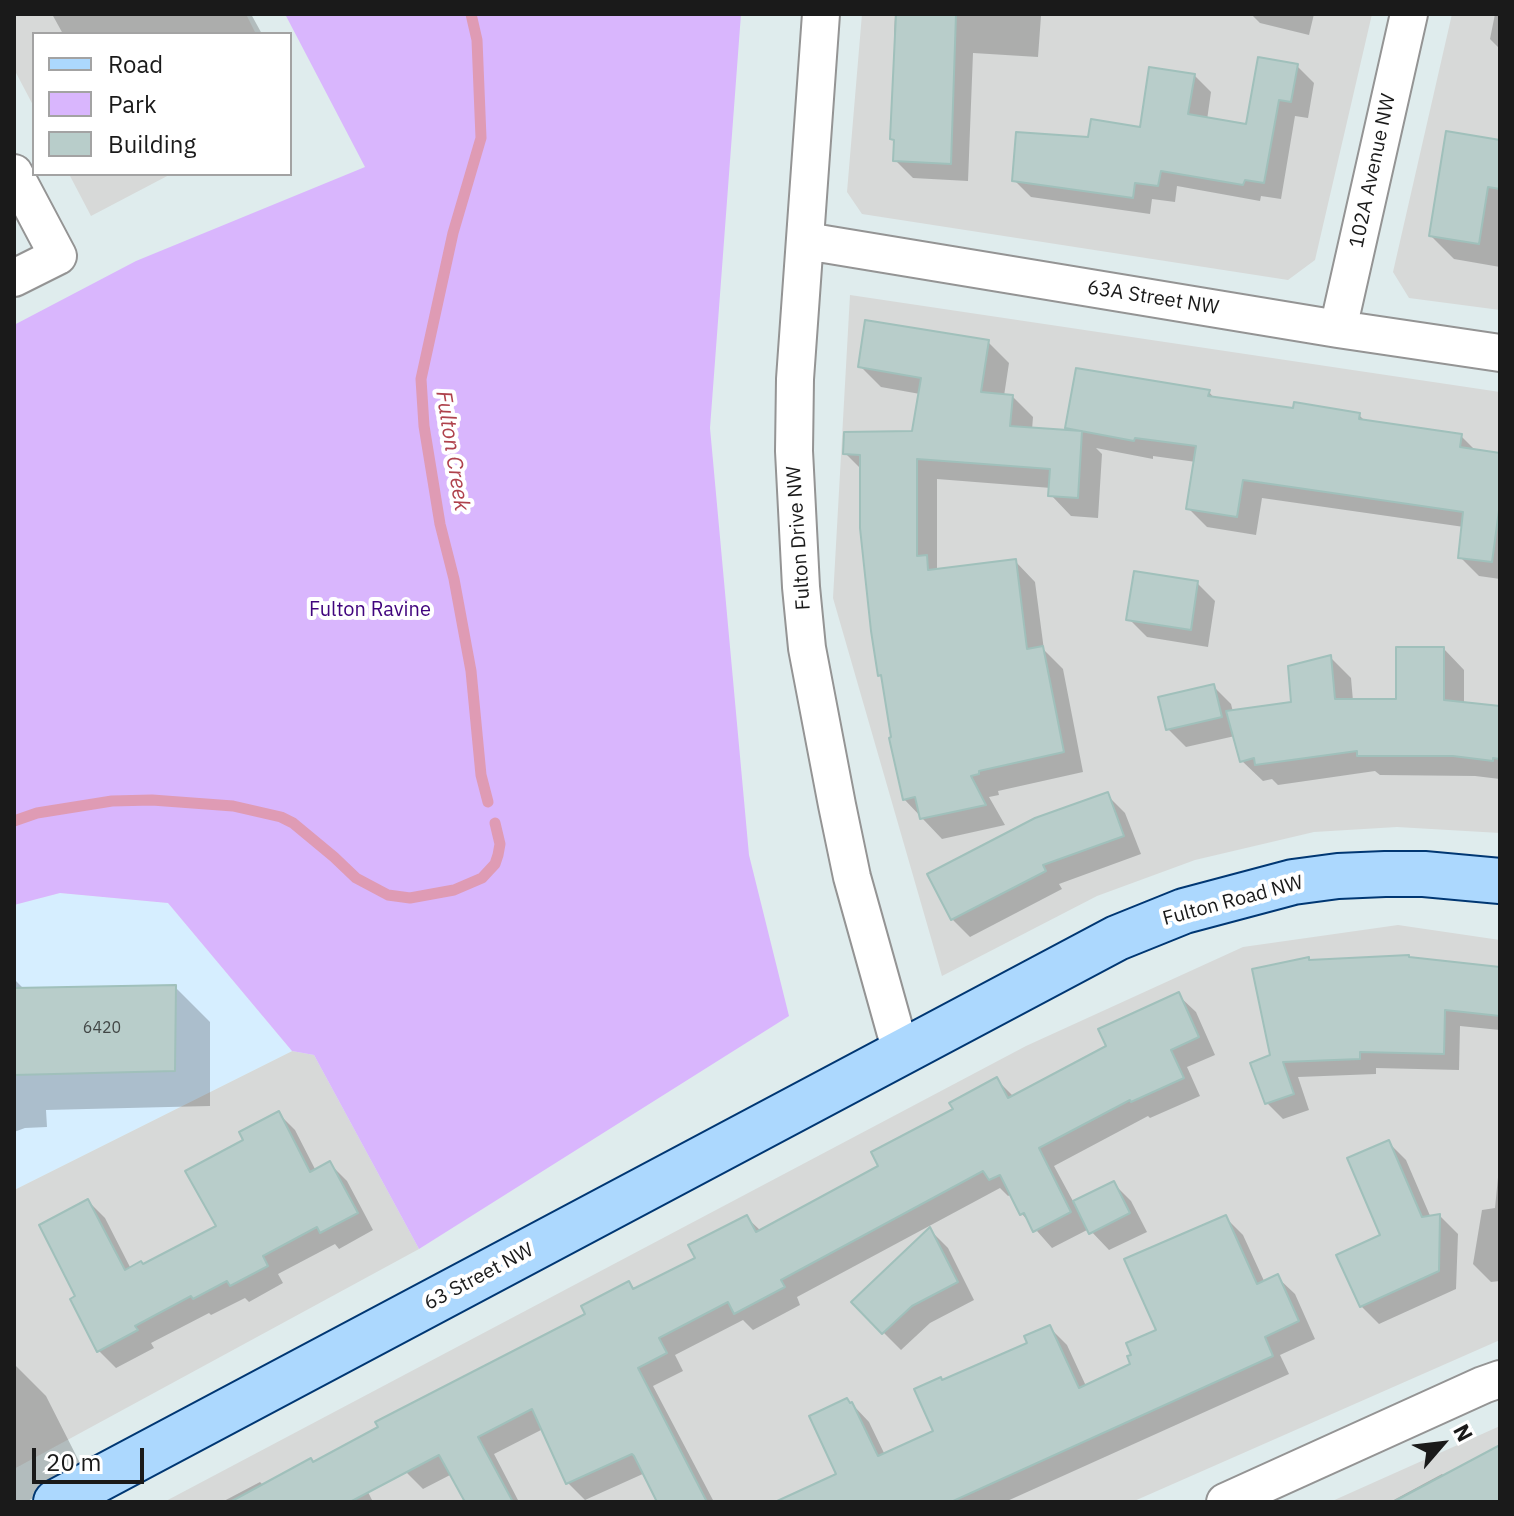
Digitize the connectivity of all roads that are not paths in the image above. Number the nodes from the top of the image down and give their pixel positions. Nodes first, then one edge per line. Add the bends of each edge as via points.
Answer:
1 (821, 14) edge
2 (1409, 14) edge
3 (14, 173) edge
4 (806, 241) junction
5 (14, 278) edge
6 (1338, 329) junction
7 (1500, 353) edge
8 (1500, 881) edge
9 (901, 1052) junction
10 (1500, 1379) edge
11 (56, 1502) edge
12 (1225, 1502) edge

1 - 4 street, Fulton Drive NW
2 - 6 street, 102A Avenue NW
3 - 5 street via 58,256
4 - 6 street, 63A Street NW
4 - 9 street, Fulton Drive NW via 794,451 807,648 852,877
6 - 7 street, 63A Street NW
8 - 9 street, Fulton Road NW via 1424,874 1338,876 1293,882 1184,911 1117,938
9 - 11 street, 63 Street NW
10 - 12 street

